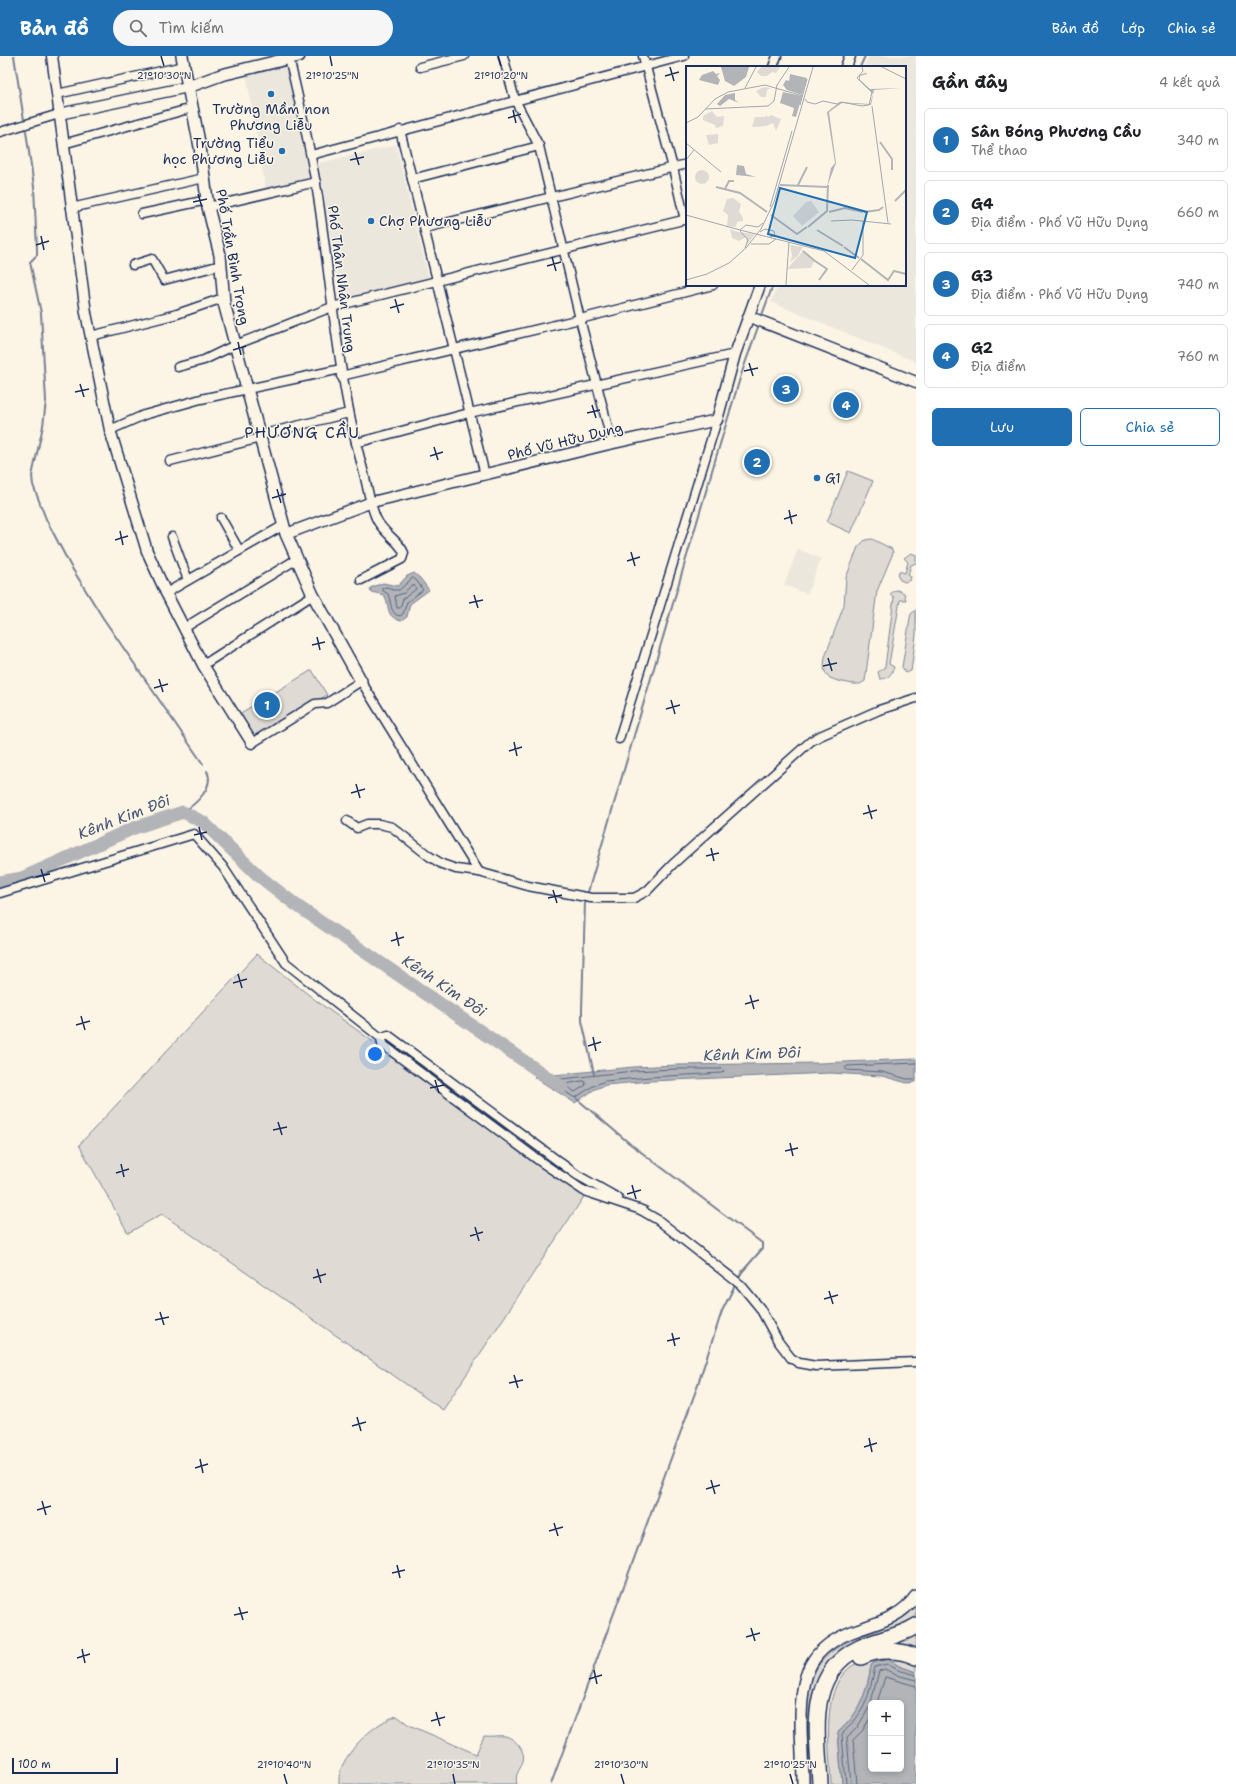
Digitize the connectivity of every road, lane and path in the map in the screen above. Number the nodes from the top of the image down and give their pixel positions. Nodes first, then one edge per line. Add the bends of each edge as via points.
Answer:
1 (52, 56) edge
2 (464, 56) edge
3 (503, 56) edge
4 (643, 56) edge
5 (684, 56) edge
6 (777, 56) edge
7 (850, 56) edge
8 (294, 57) edge
9 (183, 61) edge
10 (646, 66) junction
11 (773, 66) edge
12 (846, 66) edge
13 (420, 67) dead end
14 (188, 87) junction
15 (57, 94) junction
16 (515, 100) junction
17 (192, 108) junction
18 (59, 114) junction
19 (400, 130) junction
20 (0, 132) edge
21 (63, 144) junction
22 (539, 146) junction
23 (311, 155) junction
24 (686, 164) edge
25 (673, 168) junction
26 (204, 178) junction
27 (412, 179) junction
28 (316, 182) junction
29 (552, 197) junction
30 (207, 204) junction
31 (71, 208) junction
32 (142, 214) dead end
33 (686, 219) edge
34 (425, 228) junction
35 (564, 250) junction
36 (133, 265) dead end
37 (221, 265) junction
38 (437, 281) junction
39 (709, 286) edge
40 (760, 286) edge
41 (223, 298) junction
42 (332, 307) junction
43 (750, 317) junction
44 (580, 319) junction
45 (91, 336) junction
46 (235, 345) junction
47 (454, 349) junction
48 (736, 354) junction
49 (178, 367) dead end
50 (341, 372) junction
51 (916, 382) edge
52 (596, 384) junction
53 (247, 389) junction
54 (349, 413) junction
55 (469, 413) junction
56 (718, 420) junction
57 (110, 430) junction
58 (260, 436) junction
59 (356, 443) junction
60 (612, 443) junction
61 (170, 461) dead end
62 (485, 475) junction
63 (372, 502) junction
64 (221, 518) dead end
65 (285, 529) junction
66 (172, 537) dead end
67 (238, 550) junction
68 (297, 559) junction
69 (188, 580) junction
70 (361, 580) dead end
71 (166, 593) junction
72 (312, 595) junction
73 (184, 628) junction
74 (203, 665) junction
75 (361, 681) junction
76 (916, 698) edge
77 (619, 740) dead end
78 (252, 743) joint
79 (347, 821) dead end
80 (479, 872) junction
81 (0, 893) edge
82 (916, 1362) edge
83 (916, 1596) edge
84 (916, 1626) edge
85 (916, 1657) edge
86 (803, 1784) edge
87 (820, 1784) edge
88 (827, 1784) edge

1 - 15 street
2 - 13 street
3 - 16 street
4 - 10 street
5 - 10 street
6 - 11 street
7 - 12 street
8 - 14 main road via 221,75
8 - 23 street, Phố Thân Nhân Trung
9 - 14 main road, Phố Trần Bình Trọng
9 - 15 street
10 - 16 street
10 - 25 street
14 - 17 main road, Phố Trần Bình Trọng
14 - 18 street
15 - 18 street
16 - 19 street
16 - 22 street
17 - 21 street
17 - 26 main road, Phố Trần Bình Trọng
18 - 20 street
18 - 21 street
19 - 23 street
19 - 27 street
21 - 31 street
22 - 27 street
22 - 29 street
23 - 28 street, Phố Thân Nhân Trung
24 - 25 street
25 - 29 street
25 - 33 street
26 - 30 main road, Phố Trần Bình Trọng
26 - 31 street
27 - 34 street
28 - 30 street
28 - 42 street, Phố Thân Nhân Trung
29 - 34 street
29 - 35 street
30 - 32 street
30 - 37 main road, Phố Trần Bình Trọng
31 - 45 street
33 - 35 street
34 - 38 street
35 - 38 street
35 - 44 street
36 - 37 street via 152,259 164,280
37 - 41 main road, Phố Trần Bình Trọng
38 - 42 street
38 - 47 street
39 - 44 street
40 - 43 street
41 - 45 street via 177,314
41 - 46 main road, Phố Trần Bình Trọng
42 - 46 street
42 - 50 street, Phố Thân Nhân Trung
43 - 48 street
43 - 51 street
44 - 47 street
44 - 52 street
45 - 57 street
46 - 49 street via 204,360
46 - 53 main road, Phố Trần Bình Trọng
47 - 50 street
47 - 55 street
48 - 52 street
48 - 56 street
50 - 53 street
50 - 54 street, Phố Thân Nhân Trung
52 - 55 street
52 - 60 street
53 - 57 street via 144,415
53 - 58 main road, Phố Trần Bình Trọng
54 - 58 street
54 - 59 street, Phố Thân Nhân Trung
55 - 59 street
55 - 62 street
56 - 60 street, Phố Vũ Hữu Dụng
56 - 77 street
57 - 71 street via 146,551
58 - 61 street
58 - 65 main road, Phố Trần Bình Trọng
59 - 63 street, Phố Thân Nhân Trung
60 - 62 street, Phố Vũ Hữu Dụng
62 - 63 street, Phố Vũ Hữu Dụng
63 - 65 street, Phố Vũ Hữu Dụng
63 - 70 street, Phố Thân Nhân Trung via 378,523 402,549 404,555 402,559
64 - 67 street
65 - 67 street
65 - 68 main road, Phố Trần Bình Trọng
66 - 69 street
67 - 69 street
68 - 72 main road, Phố Trần Bình Trọng
68 - 73 street
69 - 71 street
71 - 73 street
72 - 74 street
72 - 75 main road, Phố Trần Bình Trọng
73 - 74 street
74 - 78 street
75 - 78 street via 327,703 315,704
75 - 80 street
76 - 80 street via 879,710 811,741 673,864 647,891 634,898 591,898 528,886
79 - 80 street via 357,828 367,824 384,824 392,827 442,864
81 - 82 street via 194,834 223,867 286,963 381,1038 382,1044 541,1162 584,1191 644,1211 658,1220 741,1285 760,1308 778,1341 791,1358 799,1363 816,1366
83 - 86 main road via 897,1614 883,1622 840,1637 826,1646 815,1658 805,1675 801,1698
84 - 87 highway via 850,1652 838,1662 826,1679 818,1709
85 - 88 highway via 900,1652 884,1651 870,1654 847,1666 836,1678 825,1705

